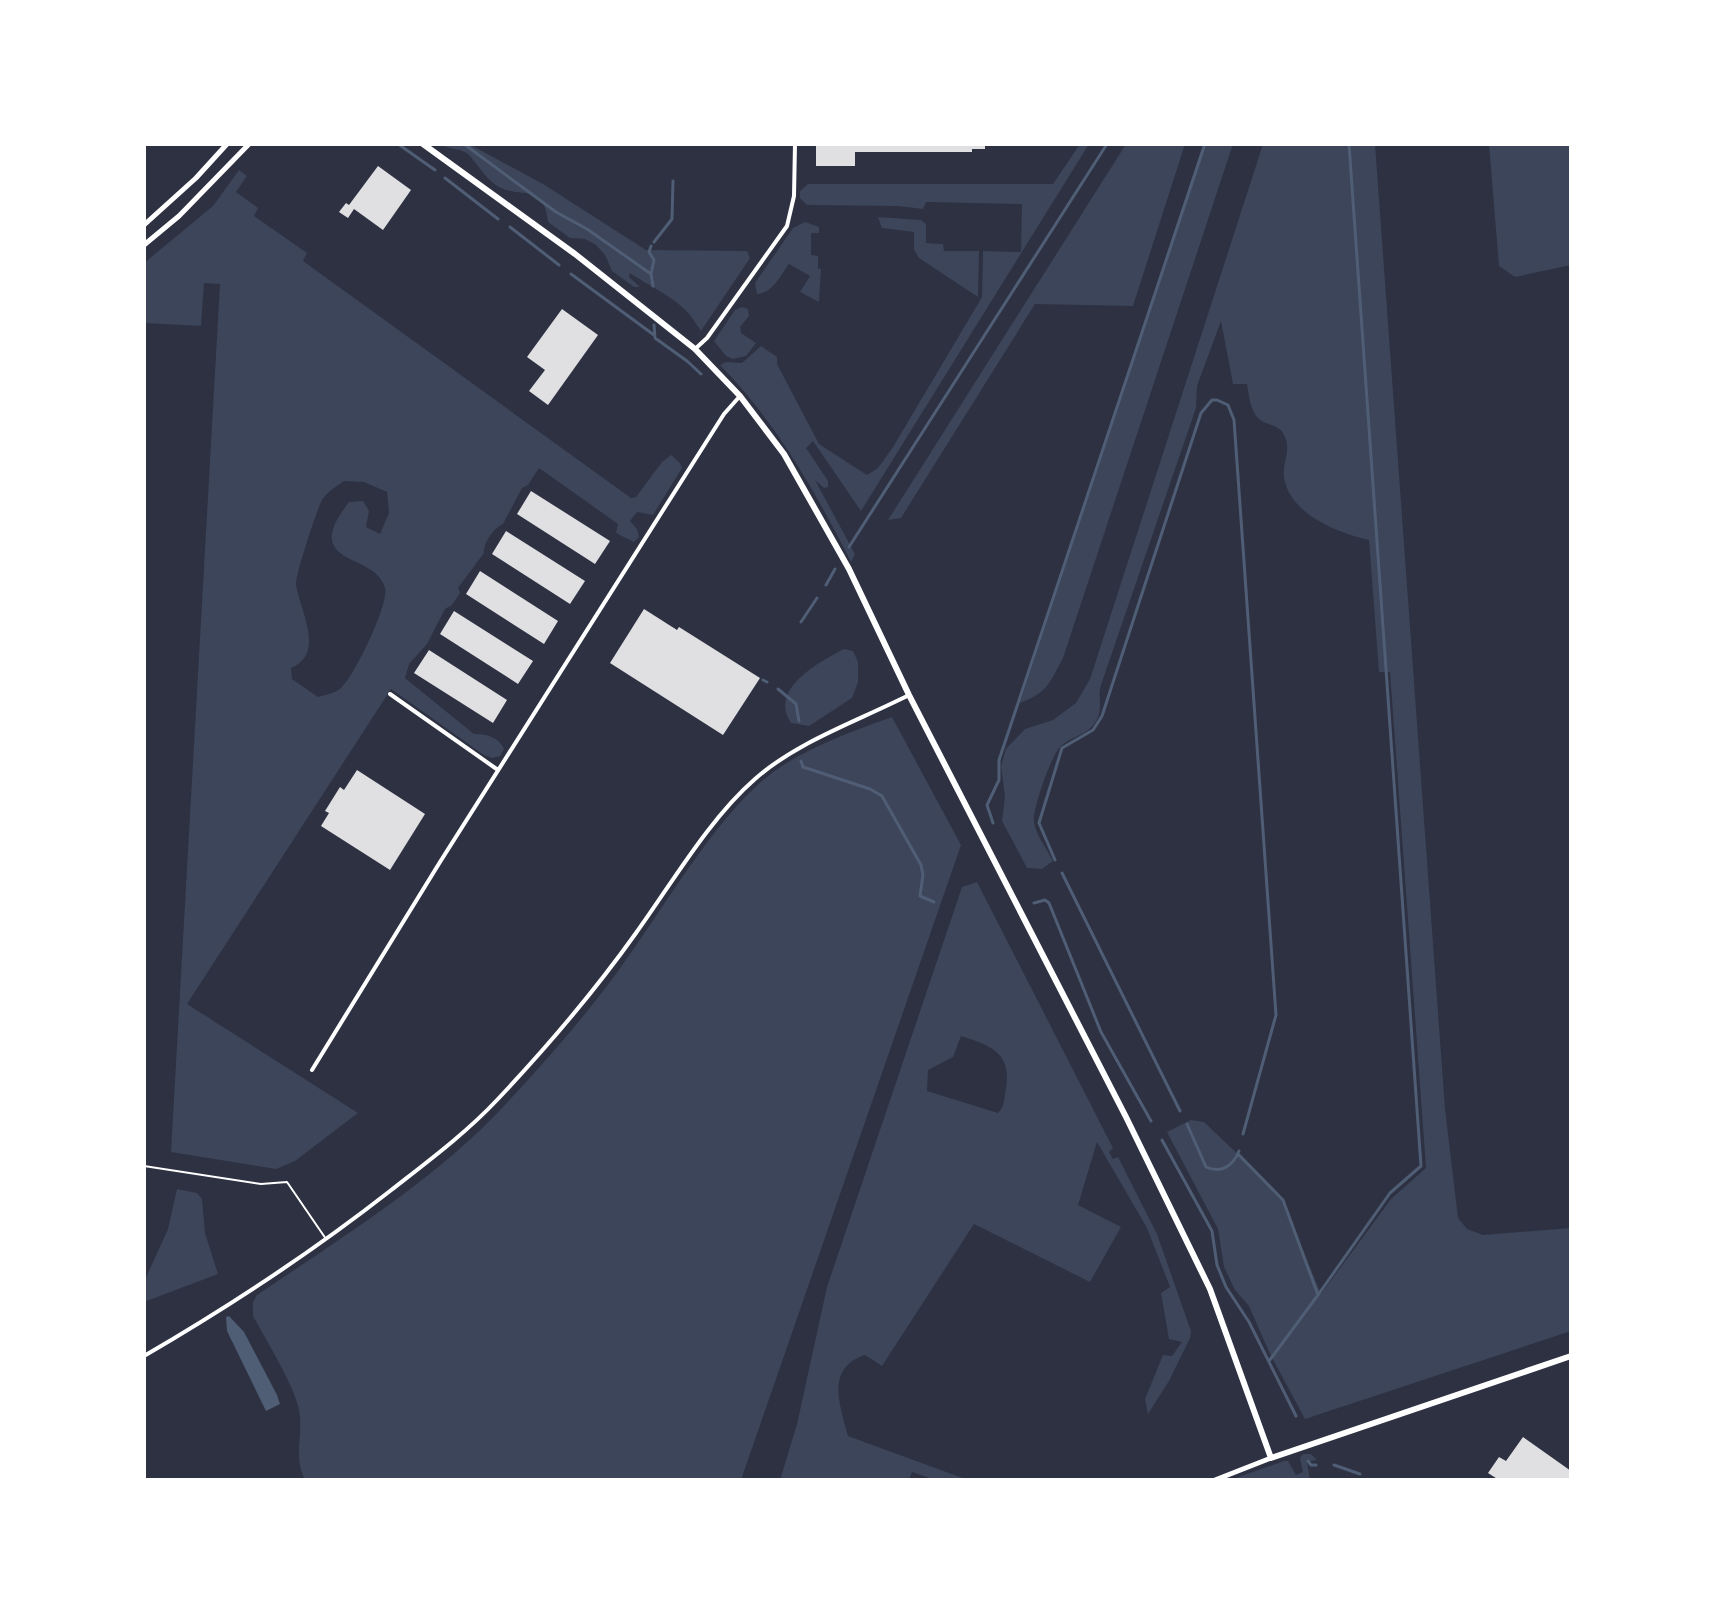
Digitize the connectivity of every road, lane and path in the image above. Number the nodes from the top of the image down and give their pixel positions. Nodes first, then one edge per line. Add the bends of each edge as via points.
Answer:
1 (227, 144) edge
2 (249, 144) edge
3 (423, 144) edge
4 (795, 144) edge
5 (144, 225) edge
6 (144, 245) edge
7 (695, 349) junction
8 (740, 396) junction
9 (390, 694) dead end
10 (909, 695) junction
11 (498, 770) junction
12 (312, 1070) dead end
13 (144, 1166) edge
14 (327, 1240) junction
15 (144, 1356) edge
16 (1571, 1356) edge
17 (1271, 1458) junction
18 (1215, 1480) edge

1 - 5 street
2 - 6 street
3 - 7 main road
4 - 7 street via 794,196 787,226
7 - 8 main road
8 - 10 main road via 815,507
8 - 11 street
9 - 11 street
10 - 14 street via 805,746 746,787 563,1028 494,1103 448,1146
10 - 17 main road via 1210,1289
11 - 12 street
13 - 14 lane via 261,1184 287,1182
14 - 15 street
16 - 17 main road
17 - 18 street

